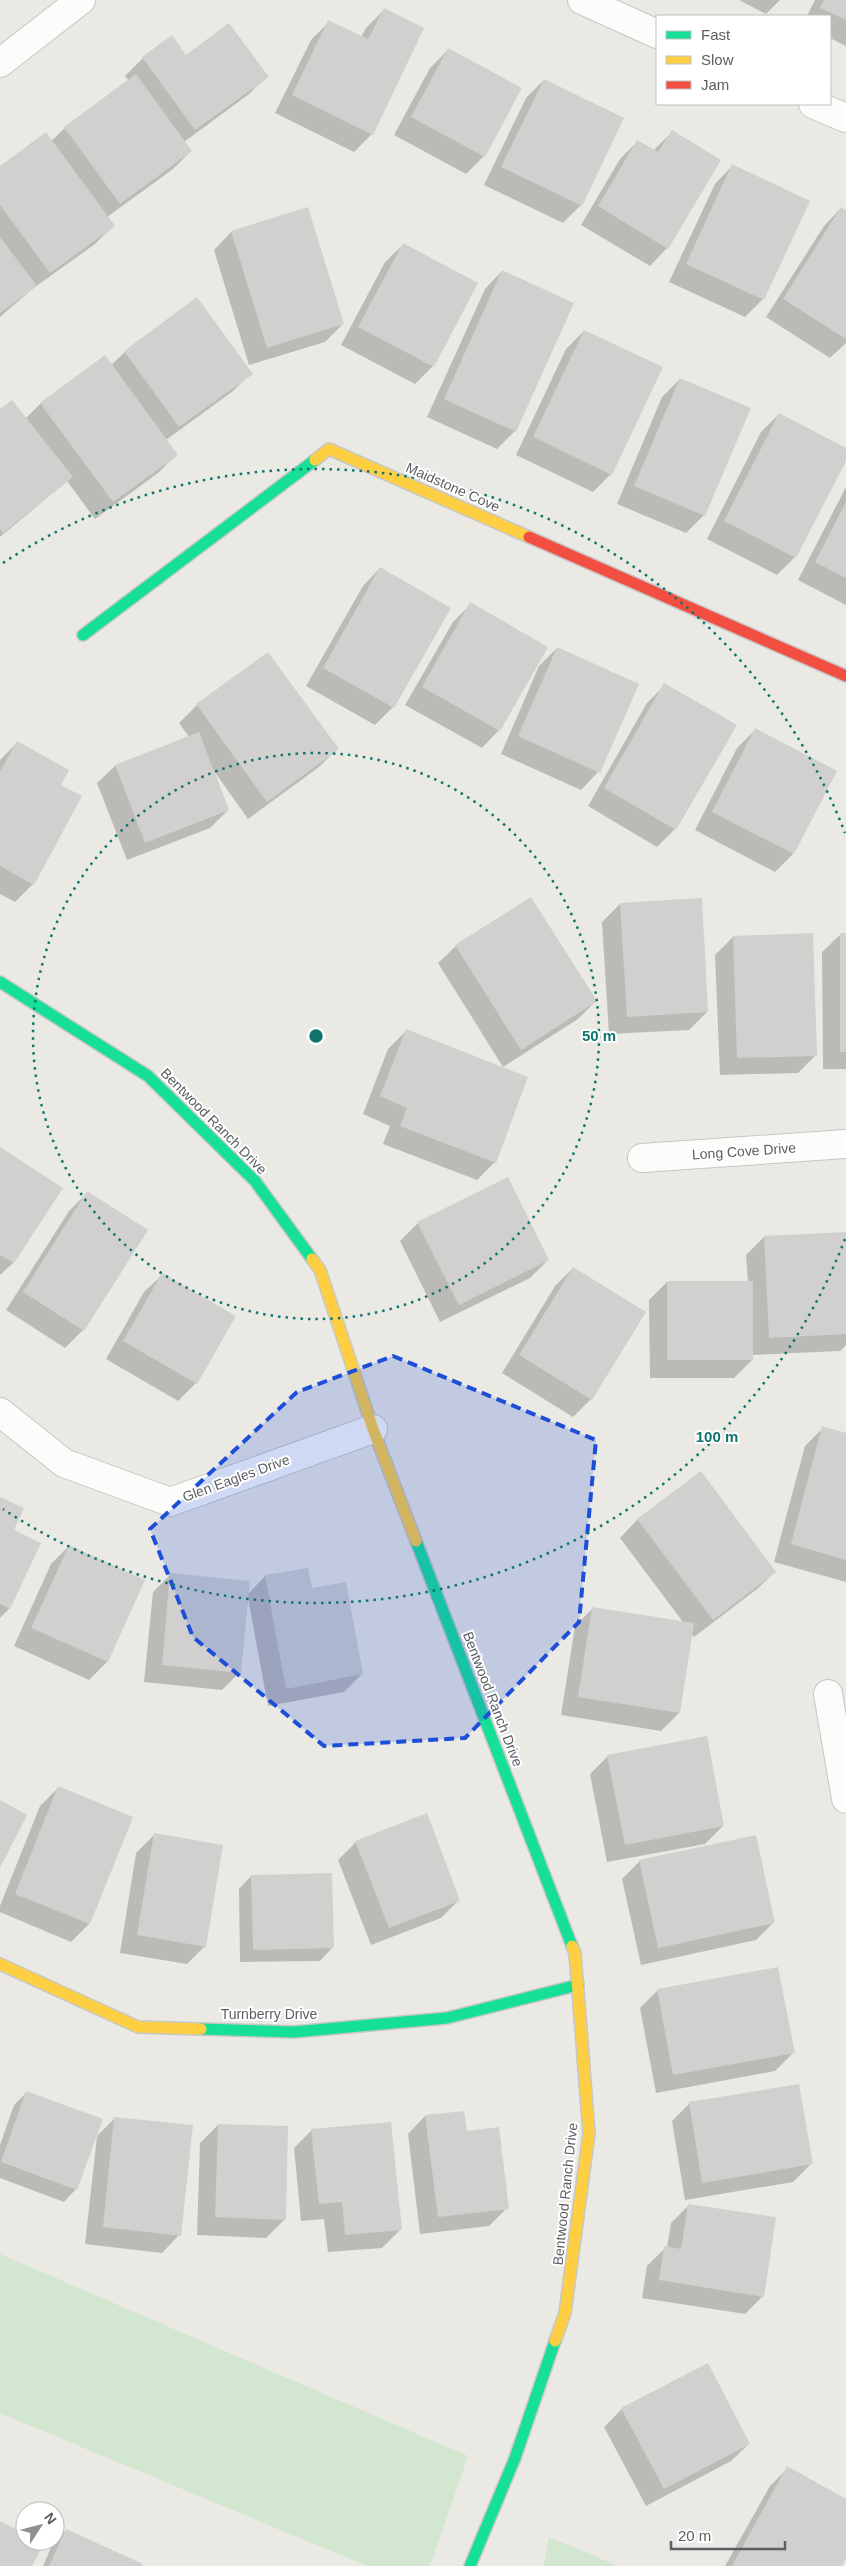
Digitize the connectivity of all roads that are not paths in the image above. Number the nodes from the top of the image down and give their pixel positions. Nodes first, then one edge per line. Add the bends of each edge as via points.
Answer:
1 (81, 0) edge
2 (582, 0) edge
3 (656, 34) edge
4 (0, 63) edge
5 (815, 105) edge
6 (846, 118) edge
7 (83, 635) dead end
8 (846, 676) edge
9 (0, 982) edge
10 (846, 1144) edge
11 (642, 1158) dead end
12 (0, 1412) edge
13 (373, 1429) junction
14 (828, 1694) dead end
15 (846, 1799) edge
16 (0, 1964) edge
17 (578, 1986) junction
18 (470, 2566) edge

1 - 4 street
2 - 3 street
5 - 6 street
7 - 8 street, Maidstone Cove via 329,449
9 - 13 street, Bentwood Ranch Drive via 148,1076 255,1182 320,1270
10 - 11 street, Long Cove Drive
12 - 13 street, Glen Eagles Drive via 64,1463 170,1502
13 - 17 street, Bentwood Ranch Drive via 575,1953
14 - 15 street
16 - 17 street, Turnberry Drive via 138,2027 294,2032 448,2018
17 - 18 street, Bentwood Ranch Drive via 590,2133 565,2314 515,2458

